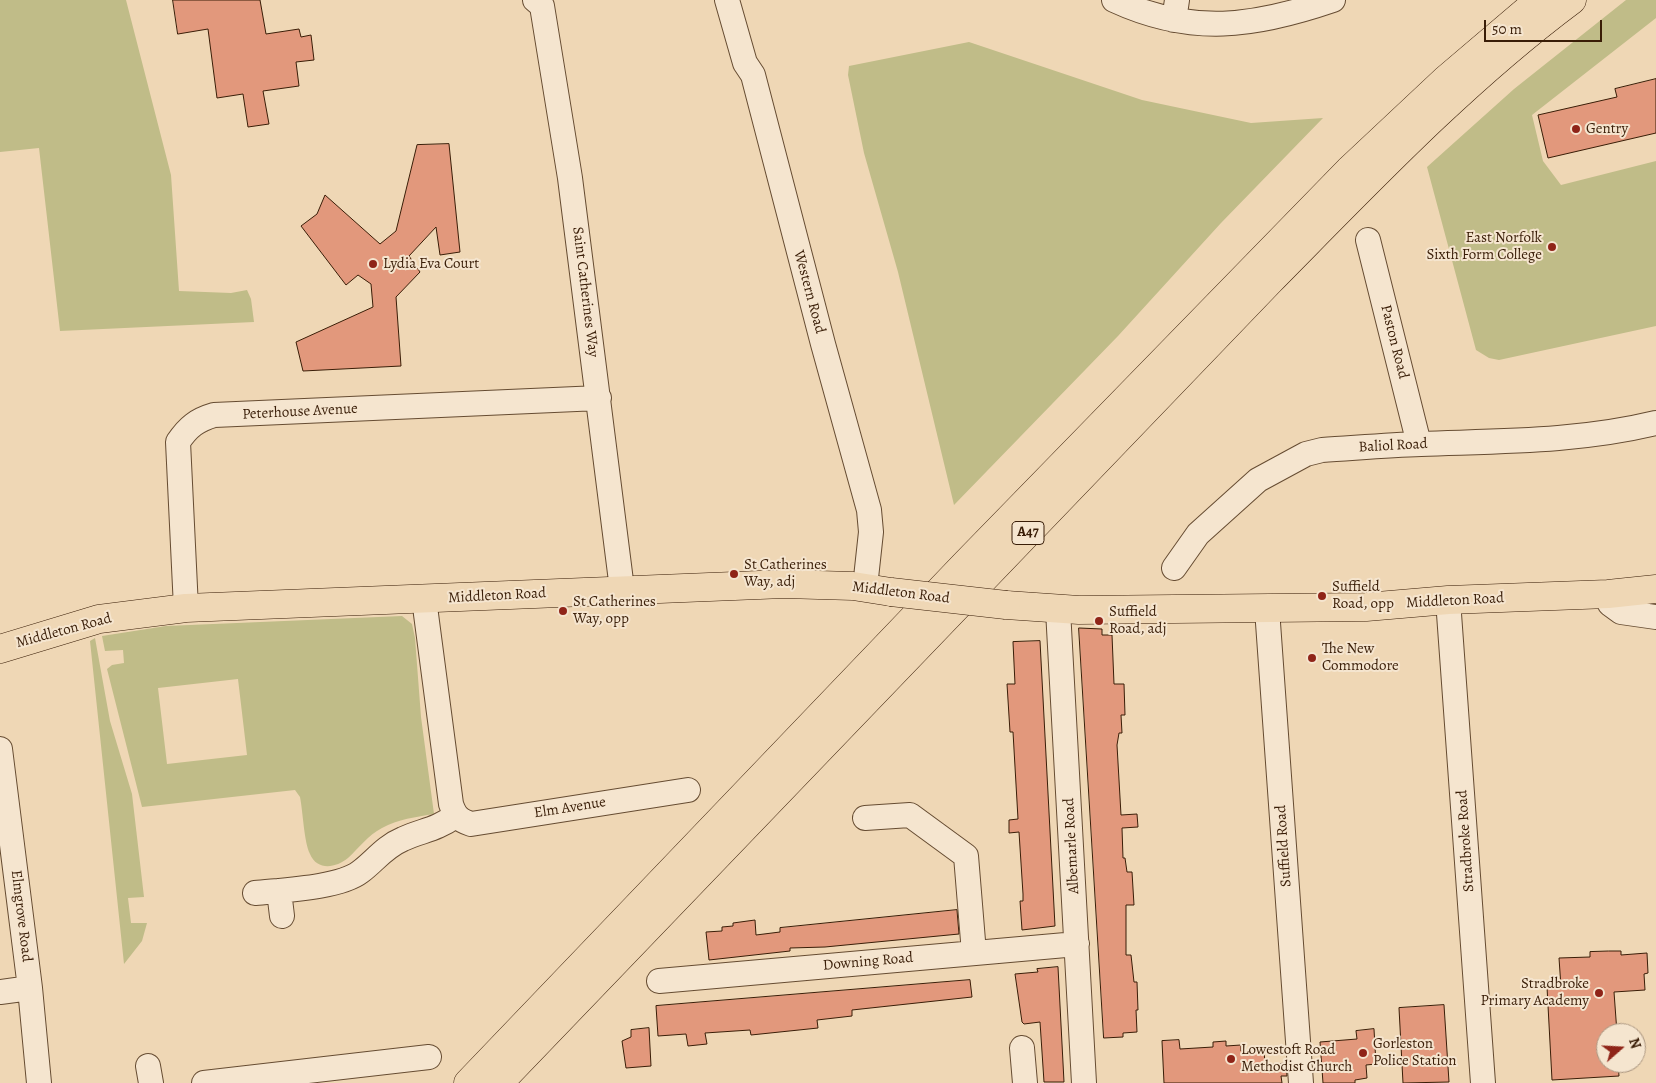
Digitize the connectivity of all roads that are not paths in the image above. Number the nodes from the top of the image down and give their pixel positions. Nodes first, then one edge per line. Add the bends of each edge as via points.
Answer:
1 (727, 0) edge
2 (1114, 0) edge
3 (1333, 0) edge
4 (1539, 0) edge
5 (1572, 0) edge
6 (543, 2) edge
7 (1175, 10) edge
8 (1368, 240) dead end
9 (598, 398) junction
10 (1656, 423) edge
11 (1419, 444) junction
12 (1174, 568) dead end
13 (622, 589) junction
14 (878, 590) junction
15 (1656, 590) edge
16 (1608, 594) junction
17 (424, 599) junction
18 (1448, 600) junction
19 (186, 608) junction
20 (1267, 609) junction
21 (1058, 610) junction
22 (1656, 617) edge
23 (0, 649) edge
24 (0, 749) edge
25 (688, 790) dead end
26 (455, 816) junction
27 (865, 818) dead end
28 (279, 891) junction
29 (255, 893) dead end
30 (282, 916) dead end
31 (1077, 944) junction
32 (974, 953) junction
33 (659, 981) dead end
34 (30, 988) junction
35 (0, 992) edge
36 (1022, 1048) dead end
37 (429, 1057) dead end
38 (39, 1083) edge
39 (204, 1083) edge
40 (468, 1083) edge
41 (499, 1083) edge
42 (1025, 1083) edge
43 (1084, 1083) edge
44 (1301, 1083) edge
45 (1483, 1083) edge

1 - 14 street, Western Road via 746,63 753,75 869,510
2 - 7 street via 1138,11
3 - 7 street via 1257,21 1203,25
4 - 40 main road, A47 via 1444,80 1349,170 973,556
5 - 41 main road, A47 via 1461,94 1290,261
6 - 9 street, Saint Catherines Way via 570,178
8 - 11 street, Paston Road
9 - 13 street, Saint Catherines Way
9 - 19 street, Peterhouse Avenue via 214,415 199,419 178,442
10 - 11 street, Baliol Road via 1606,433 1534,441
11 - 12 street, Baliol Road via 1322,450 1290,462 1258,480 1198,534
13 - 14 main road, Middleton Road via 784,584
13 - 17 main road, Middleton Road
14 - 21 main road, Middleton Road, bridge
15 - 16 main road, Middleton Road
16 - 18 main road, Middleton Road
16 - 22 street via 1610,604 1621,612
17 - 19 main road, Middleton Road
17 - 26 street
18 - 20 main road, Middleton Road via 1366,607
18 - 45 street, Stradbroke Road
19 - 23 main road, Middleton Road via 100,620
20 - 21 main road, Middleton Road
20 - 44 street, Suffield Road
21 - 31 street, Albemarle Road
24 - 34 street, Elmgrove Road
25 - 26 street, Elm Avenue via 471,824
26 - 28 street via 430,831 402,839 383,850 360,872 347,879
27 - 32 street via 910,814 966,856
28 - 29 street
28 - 30 street
31 - 32 street, Downing Road
31 - 43 street, Albemarle Road
32 - 33 street, Downing Road
34 - 35 street
34 - 38 street, Elmgrove Road
36 - 42 street
37 - 39 street

